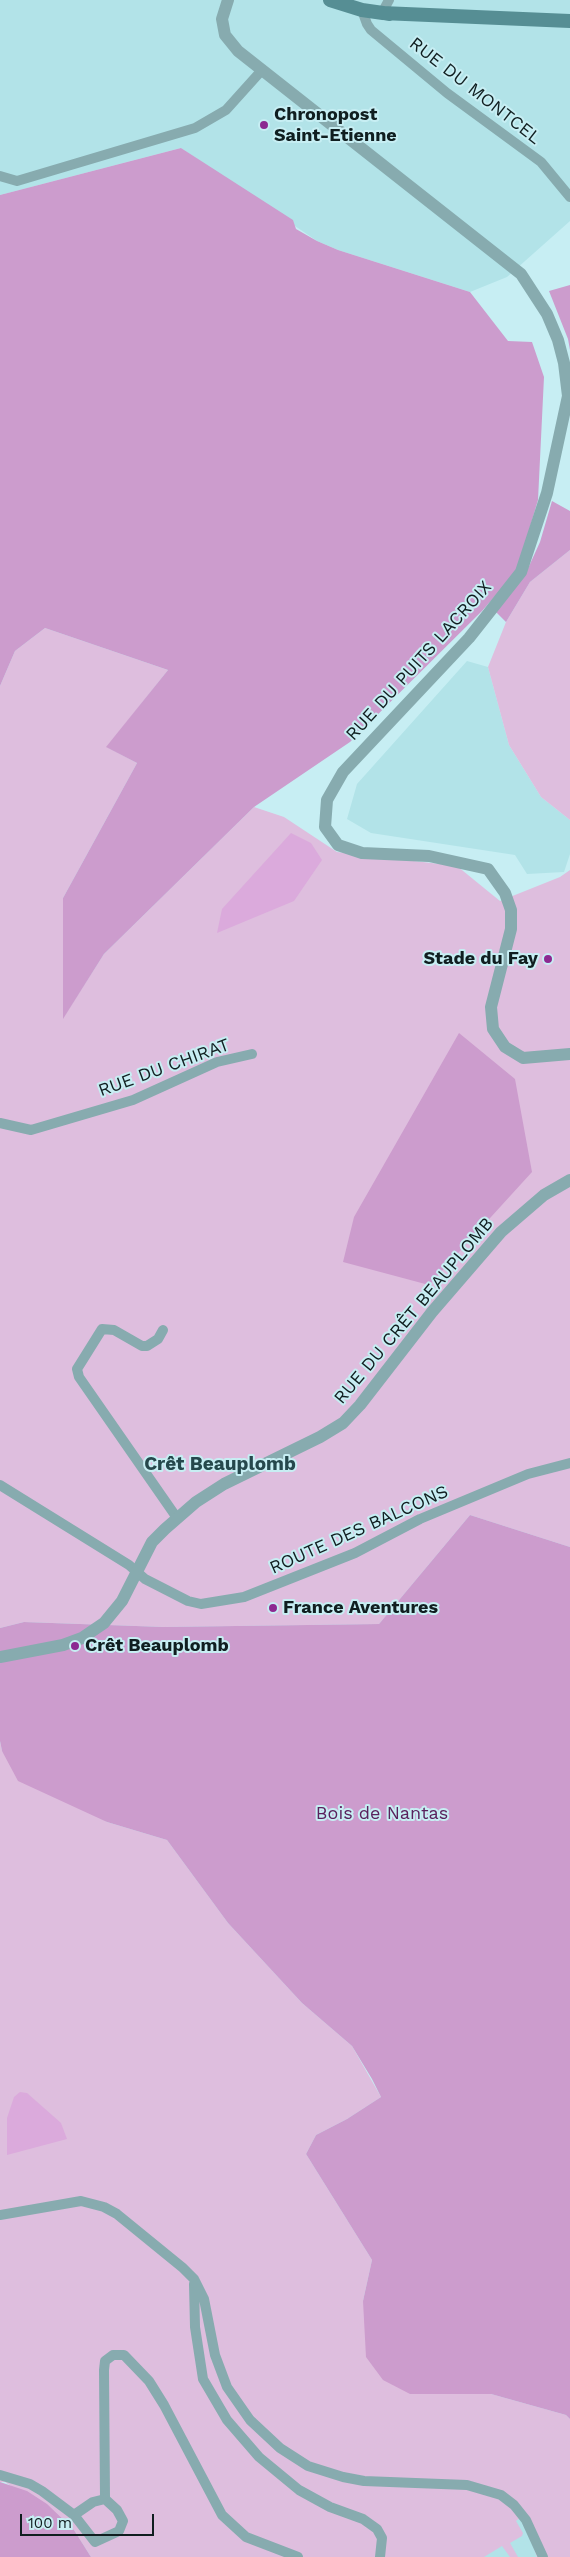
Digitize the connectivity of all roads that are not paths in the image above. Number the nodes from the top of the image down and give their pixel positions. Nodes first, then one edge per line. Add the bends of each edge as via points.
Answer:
1 (228, 0) edge
2 (330, 0) edge
3 (389, 0) edge
4 (362, 10) junction
5 (382, 13) junction
6 (570, 21) edge
7 (262, 70) junction
8 (0, 176) edge
9 (570, 197) edge
10 (252, 1054) dead end
11 (570, 1054) edge
12 (0, 1123) edge
13 (570, 1180) edge
14 (163, 1330) dead end
15 (570, 1463) edge
16 (0, 1485) edge
17 (177, 1518) junction
18 (136, 1571) junction
19 (0, 1658) edge
20 (0, 2215) edge
21 (194, 2279) junction
22 (0, 2475) edge
23 (105, 2500) junction
24 (74, 2515) junction
25 (298, 2557) edge
26 (380, 2557) edge
27 (543, 2557) edge

1 - 7 street, RUE DU PUITS LACROIX via 222,19 225,35 238,51
2 - 4 main road
3 - 5 street
4 - 5 main road
4 - 9 street, RUE DU MONTCEL via 371,30 447,93 541,162
5 - 6 main road
7 - 8 street via 226,110 195,128 17,181
7 - 11 street, RUE DU PUITS LACROIX via 521,274 548,314 564,363 568,396 547,493 521,572 469,638 343,772 327,800 325,827 338,845 362,853 429,856 488,869 506,893 511,910 511,929 492,1007 493,1029 505,1047 523,1058
10 - 12 street, RUE DU CHIRAT via 217,1062 133,1100 30,1130
13 - 17 street, RUE DU CRÊT BEAUPLOMB via 544,1195 501,1232 343,1423 224,1484
14 - 17 street via 158,1339 142,1346 114,1330 102,1329 77,1369 79,1377
15 - 18 street, ROUTE DES BALCONS via 528,1474 420,1519 355,1553 244,1597 195,1603 145,1579
16 - 18 street, ROUTE DES BALCONS
17 - 18 street, RUE DU CRÊT BEAUPLOMB via 152,1542
18 - 19 street, RUE DU CRÊT BEAUPLOMB via 114,1613 82,1638
20 - 21 street via 69,2201 92,2203 117,2214
21 - 26 street via 195,2327 203,2379 227,2420 259,2457 299,2490 330,2507 363,2519 377,2529 382,2538
21 - 27 street via 204,2299 215,2355 227,2387 250,2420 280,2448 308,2466 343,2477 364,2481 467,2485 501,2495 526,2520
22 - 24 street via 30,2484
23 - 24 street via 93,2502
23 - 24 street via 117,2510 123,2521 119,2531 109,2537 95,2542
23 - 25 street via 105,2361 113,2355 124,2355 149,2381 164,2405 222,2515 246,2537

